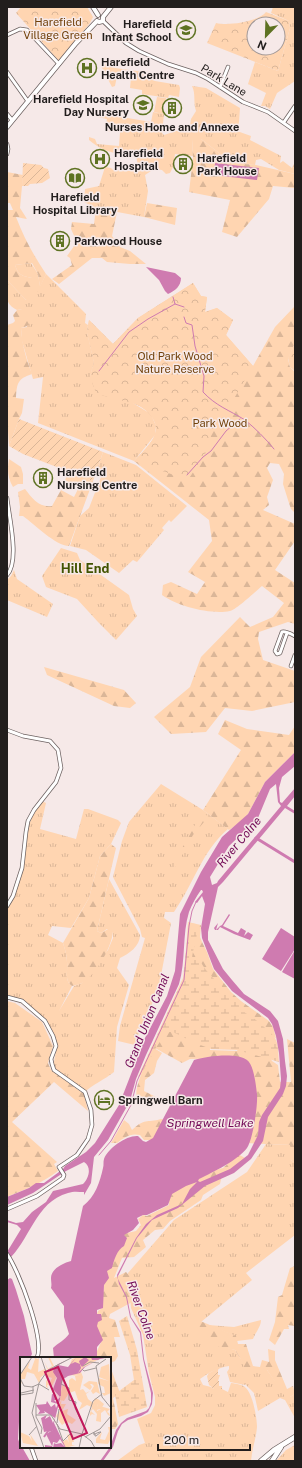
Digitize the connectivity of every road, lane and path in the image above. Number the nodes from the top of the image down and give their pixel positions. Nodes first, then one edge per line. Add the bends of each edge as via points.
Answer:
1 (93, 7) edge
2 (111, 7) edge
3 (101, 18) junction
4 (7, 35) edge
5 (59, 64) junction
6 (228, 67) dead end
7 (7, 72) edge
8 (220, 87) junction
9 (27, 100) junction
10 (295, 106) edge
11 (7, 114) edge
12 (12, 120) junction
13 (284, 122) junction
14 (7, 127) edge
15 (295, 131) edge
16 (7, 144) edge
17 (7, 154) edge
18 (7, 498) edge
19 (7, 575) edge
20 (286, 632) junction
21 (295, 636) edge
22 (295, 655) edge
23 (291, 666) dead end
24 (7, 730) edge
25 (7, 906) edge
26 (7, 997) edge
27 (7, 1209) edge
28 (7, 1254) edge
29 (37, 1357) edge
30 (295, 1437) edge
31 (281, 1447) junction
32 (31, 1448) edge
33 (36, 1461) edge
34 (261, 1461) edge
35 (273, 1461) edge

1 - 3 street
2 - 3 street
3 - 5 street via 96,18 97,21
3 - 8 street, Park Lane via 126,43 138,51 196,73
4 - 5 street via 20,29 27,30
5 - 9 street
6 - 8 street
7 - 9 street
8 - 13 street, Park Lane via 243,102
9 - 12 street
10 - 13 street
11 - 12 street
12 - 14 street
13 - 15 street, Park Lane
16 - 17 street
18 - 19 street via 13,536 13,561
20 - 20 street via 282,632 275,651 277,654 280,653
20 - 21 street
22 - 23 street
24 - 25 street via 50,741 58,750 61,768 56,782 28,821 22,868
26 - 27 street via 22,1001 45,1021 56,1046 52,1059 54,1070 85,1092 91,1110 92,1125 88,1139 77,1155 60,1166 64,1175 62,1179 37,1196
28 - 29 street via 23,1286 40,1348
30 - 31 main road
31 - 34 main road
31 - 35 main road
32 - 33 street

